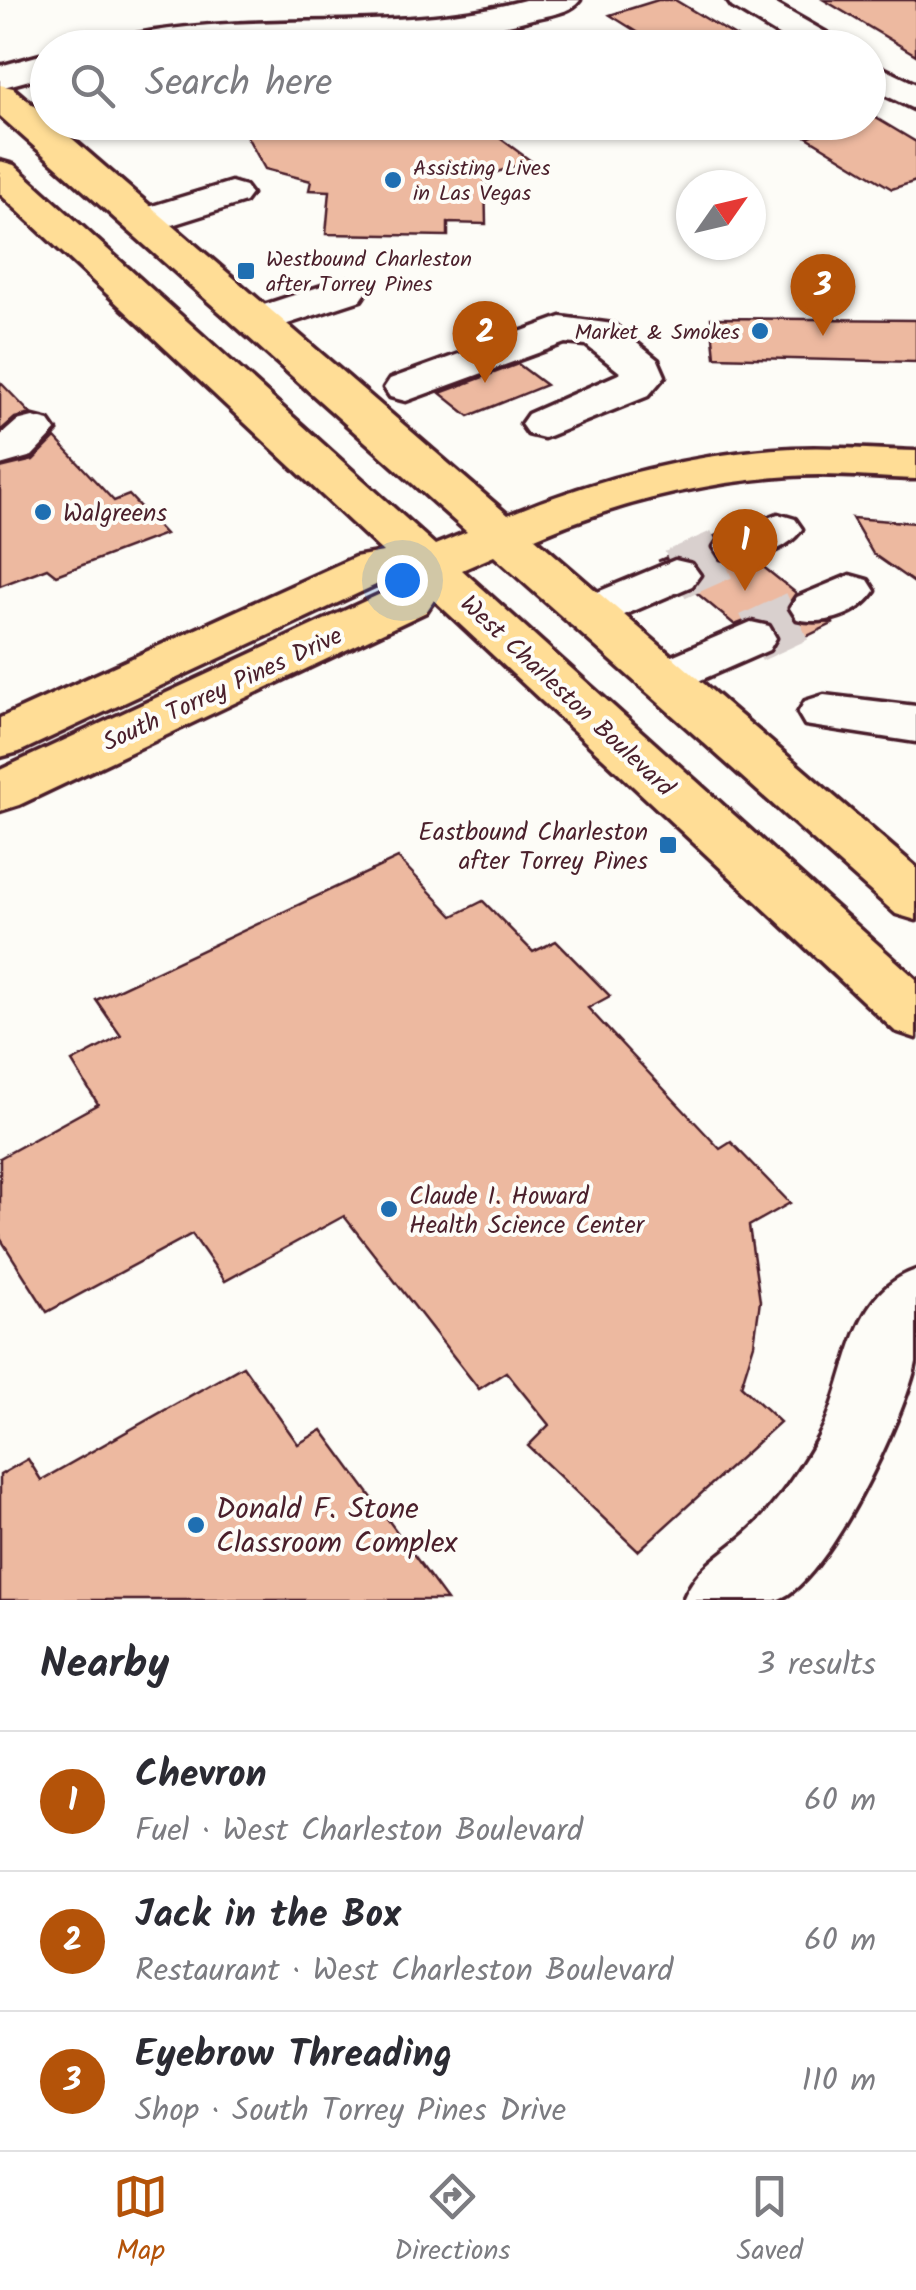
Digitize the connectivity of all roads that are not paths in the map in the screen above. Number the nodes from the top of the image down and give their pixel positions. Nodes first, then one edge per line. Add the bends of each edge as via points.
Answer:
1 (563, 0) edge
2 (744, 0) edge
3 (184, 30) edge
4 (795, 30) edge
5 (30, 69) edge
6 (0, 77) edge
7 (886, 82) edge
8 (0, 96) edge
9 (916, 99) edge
10 (30, 122) edge
11 (50, 140) edge
12 (3, 179) edge
13 (230, 194) dead end
14 (143, 222) junction
15 (346, 291) dead end
16 (257, 321) junction
17 (406, 388) dead end
18 (544, 424) dead end
19 (916, 465) edge
20 (502, 535) junction
21 (428, 566) junction
22 (675, 575) tunnel mouth
23 (589, 614) junction
24 (752, 638) tunnel mouth
25 (664, 680) junction
26 (824, 713) dead end
27 (916, 724) edge
28 (0, 738) edge
29 (0, 792) edge
30 (916, 899) edge
31 (916, 1015) edge
32 (916, 1299) edge
33 (720, 1600) edge

1 - 3 street via 429,29 204,24
2 - 4 street
5 - 6 street
7 - 9 street
8 - 10 main road
11 - 14 main road
12 - 14 main road via 45,184 72,201
12 - 21 main road, West Charleston Boulevard
13 - 14 street
14 - 16 main road
15 - 16 street
16 - 20 main road
17 - 18 street via 561,330 598,333 660,382
19 - 20 main road, South Torrey Pines Drive via 793,462 696,474 609,494
20 - 21 main road, South Torrey Pines Drive
20 - 23 main road
21 - 28 main road, South Torrey Pines Drive via 372,568
21 - 29 main road, South Torrey Pines Drive via 408,600
21 - 31 main road, West Charleston Boulevard
22 - 23 street
23 - 25 main road
24 - 25 street
25 - 30 main road
26 - 27 street
32 - 33 street via 892,1328 858,1433 836,1474 780,1552

